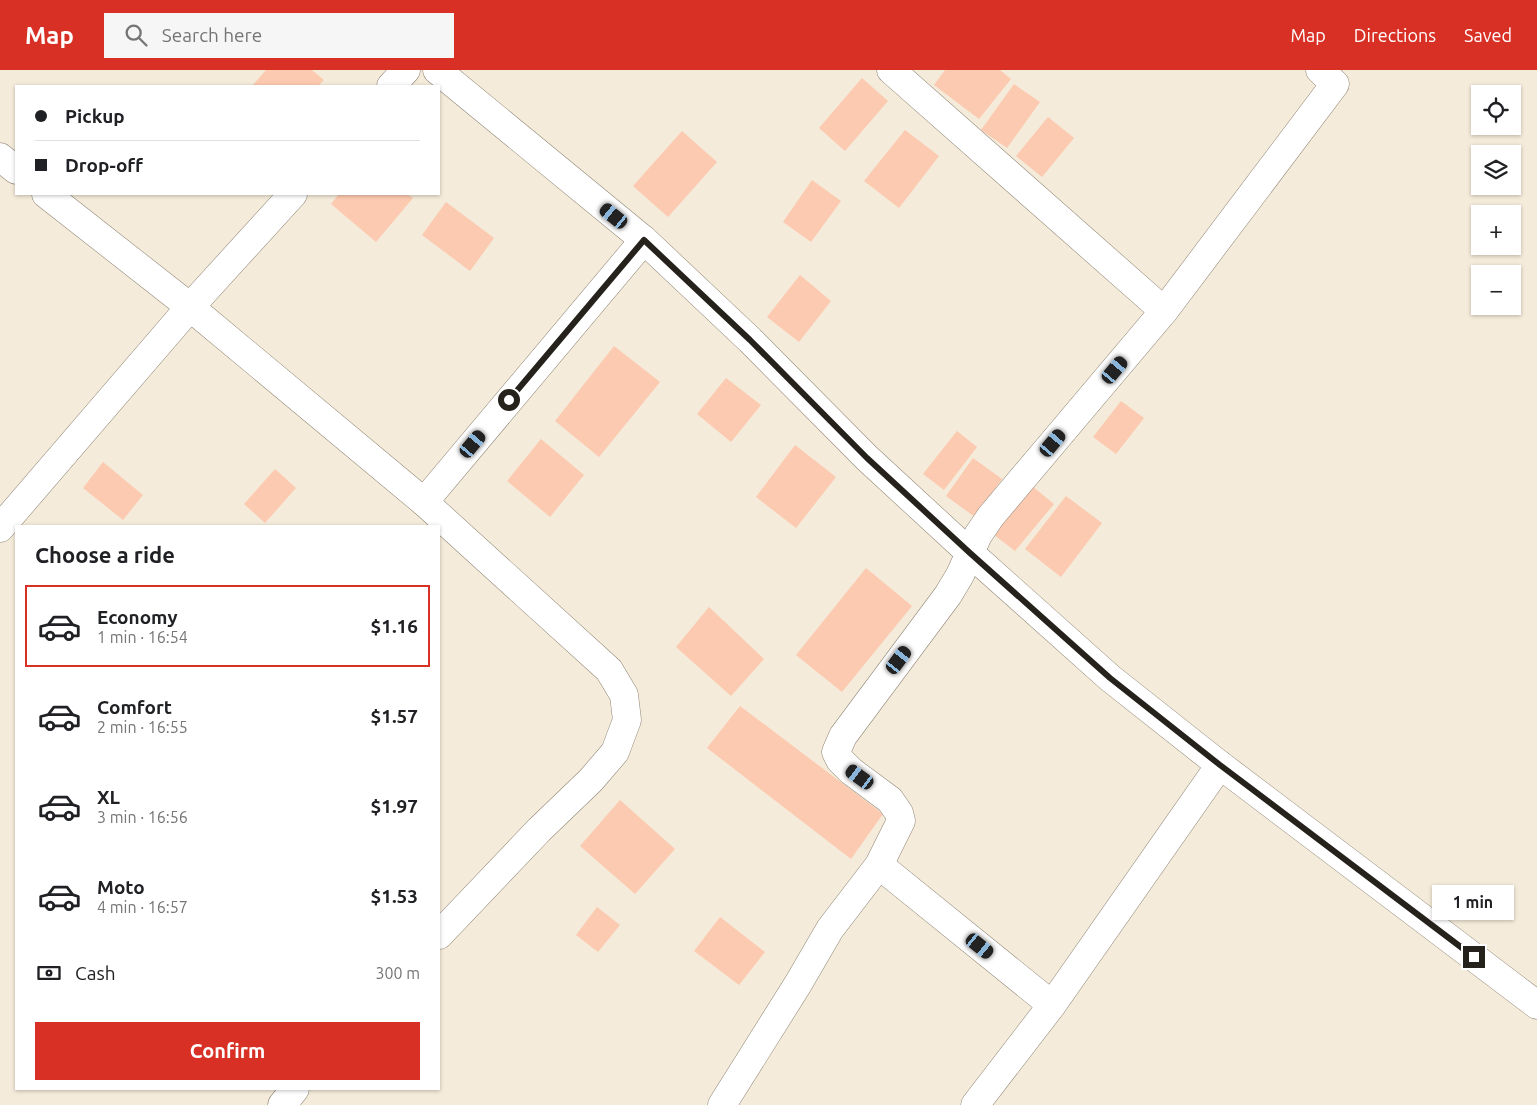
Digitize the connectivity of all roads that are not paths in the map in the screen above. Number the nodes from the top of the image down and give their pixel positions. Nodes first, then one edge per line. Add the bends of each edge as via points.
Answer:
1 (406, 70) edge
2 (437, 70) edge
3 (891, 70) edge
4 (1334, 75) edge
5 (392, 85) edge
6 (0, 157) edge
7 (15, 169) edge
8 (47, 195) edge
9 (292, 195) edge
10 (644, 240) junction
11 (190, 307) junction
12 (1164, 311) junction
13 (424, 502) junction
14 (0, 528) edge
15 (970, 553) junction
16 (1220, 765) junction
17 (879, 865) junction
18 (440, 934) edge
19 (1052, 1004) junction
20 (1537, 1006) edge
21 (294, 1090) edge
22 (282, 1105) edge
23 (722, 1105) edge
24 (975, 1105) edge

1 - 5 street
2 - 10 street
3 - 12 street
4 - 12 street
6 - 7 street
8 - 11 street
9 - 11 street
10 - 13 street
10 - 15 street via 750,340 867,458
11 - 13 street
11 - 14 street
12 - 15 street via 992,516
13 - 18 street via 609,670 624,695 627,720 615,752 591,780
15 - 16 street via 1110,678
15 - 17 street via 948,595 843,736 836,752 851,771 890,800 900,813 901,821
16 - 19 street
16 - 20 street
17 - 19 street
17 - 23 street via 830,929
19 - 24 street
21 - 22 street

